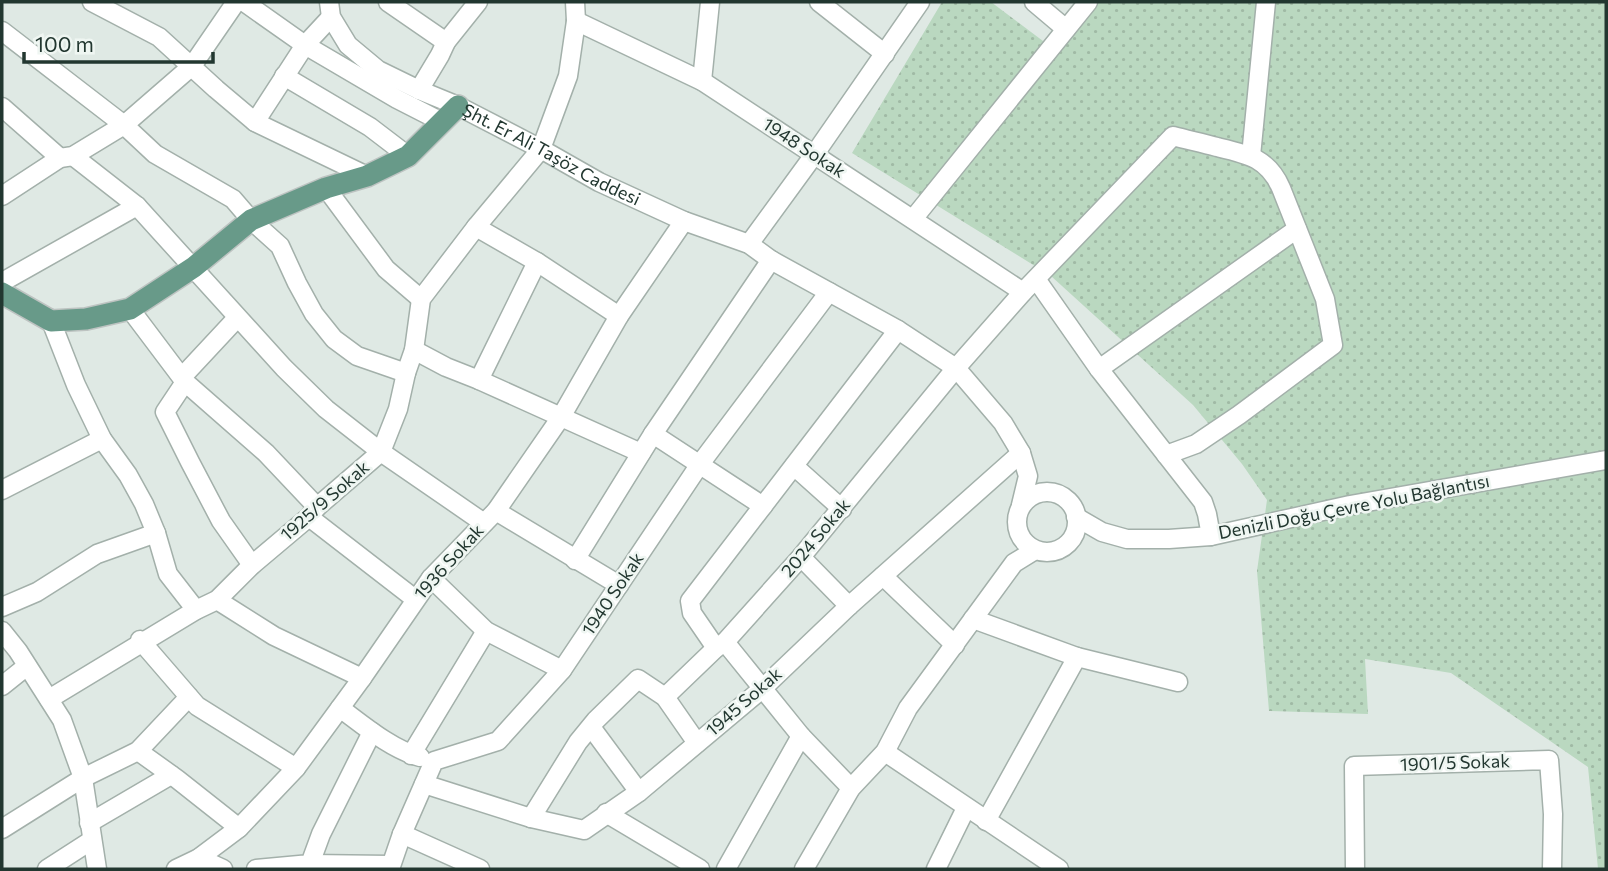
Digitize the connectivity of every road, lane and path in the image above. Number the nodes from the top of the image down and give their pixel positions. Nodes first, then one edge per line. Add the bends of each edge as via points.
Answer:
1 (92, 2) edge
2 (236, 2) edge
3 (244, 2) edge
4 (388, 2) edge
5 (478, 2) edge
6 (573, 2) edge
7 (710, 2) edge
8 (818, 2) edge
9 (920, 2) edge
10 (1034, 2) edge
11 (1088, 2) edge
12 (1266, 2) edge
13 (330, 9) edge
14 (576, 21) junction
15 (1066, 29) junction
16 (2, 31) edge
17 (446, 42) junction
18 (305, 45) junction
19 (885, 54) junction
20 (192, 66) junction
21 (284, 76) junction
22 (702, 82) junction
23 (419, 90) junction
24 (458, 106) junction
25 (3, 112) edge
26 (255, 122) junction
27 (442, 122) junction
28 (124, 125) junction
29 (541, 149) junction
30 (814, 155) junction
31 (408, 156) junction
32 (1251, 156) junction
33 (67, 157) junction
34 (366, 176) junction
35 (326, 188) junction
36 (2, 196) edge
37 (137, 206) junction
38 (914, 219) junction
39 (251, 220) junction
40 (684, 221) junction
41 (476, 227) junction
42 (1297, 229) junction
43 (749, 244) junction
44 (771, 260) junction
45 (537, 262) junction
46 (194, 267) junction
47 (2, 284) edge
48 (1030, 286) junction
49 (829, 292) junction
50 (421, 299) junction
51 (130, 309) junction
52 (619, 316) junction
53 (237, 317) junction
54 (51, 321) junction
55 (898, 330) junction
56 (414, 350) junction
57 (956, 368) junction
58 (1099, 369) junction
59 (406, 373) junction
60 (183, 379) junction
61 (479, 380) junction
62 (561, 417) junction
63 (653, 434) junction
64 (102, 439) junction
65 (381, 452) junction
66 (641, 453) junction
67 (1021, 453) junction
68 (1166, 455) junction
69 (1606, 460) edge
70 (700, 464) junction
71 (794, 466) junction
72 (1028, 476) junction
73 (3, 486) edge
74 (1047, 492) junction
75 (1021, 505) junction
76 (763, 506) junction
77 (842, 509) junction
78 (313, 512) junction
79 (490, 517) junction
80 (1075, 526) junction
81 (1017, 530) junction
82 (156, 533) junction
83 (1211, 536) junction
84 (1035, 550) junction
85 (801, 557) junction
86 (575, 560) junction
87 (1014, 563) junction
88 (251, 565) junction
89 (883, 576) junction
90 (430, 578) junction
91 (619, 585) junction
92 (415, 599) junction
93 (217, 600) junction
94 (849, 606) junction
95 (2, 607) edge
96 (196, 610) junction
97 (974, 619) junction
98 (2, 631) edge
99 (486, 631) junction
100 (142, 642) junction
101 (721, 645) junction
102 (955, 645) junction
103 (1077, 657) junction
104 (27, 666) junction
105 (562, 670) junction
106 (362, 678) junction
107 (1178, 682) dead end
108 (2, 686) edge
109 (762, 689) junction
110 (189, 697) junction
111 (665, 697) junction
112 (49, 699) junction
113 (340, 708) junction
114 (591, 727) junction
115 (372, 732) junction
116 (801, 736) junction
117 (697, 743) junction
118 (138, 751) junction
119 (885, 752) junction
120 (411, 755) junction
121 (434, 761) junction
122 (296, 768) junction
123 (172, 775) junction
124 (83, 778) junction
125 (424, 783) junction
126 (851, 788) junction
127 (639, 792) junction
128 (966, 808) junction
129 (606, 813) junction
130 (531, 818) junction
131 (985, 821) junction
132 (239, 828) junction
133 (2, 829) edge
134 (91, 832) junction
135 (402, 834) junction
136 (199, 858) junction
137 (310, 864) junction
138 (390, 867) edge
139 (47, 869) edge
140 (97, 869) edge
141 (176, 869) edge
142 (223, 869) edge
143 (256, 869) edge
144 (480, 869) edge
145 (700, 869) edge
146 (726, 869) edge
147 (804, 869) edge
148 (936, 869) edge
149 (1059, 869) edge
150 (1355, 869) edge
151 (1552, 869) edge

1 - 20 street via 159,37
2 - 20 street
3 - 18 street
4 - 17 street
5 - 17 street
6 - 14 street, 1925/9 Sokak
7 - 22 street
8 - 19 street
9 - 19 street
10 - 15 street
11 - 15 street
12 - 32 street
13 - 18 street
13 - 23 street via 348,45 378,69
14 - 22 street, 1948 Sokak
14 - 29 street, 1925/9 Sokak via 568,76
15 - 38 street
16 - 28 street
17 - 23 street
18 - 21 street
18 - 27 street
19 - 30 street
20 - 26 street
20 - 28 street
21 - 26 street
21 - 31 street via 370,127
22 - 30 street, 1948 Sokak
23 - 24 street
24 - 27 main road, Şht. Er Ali Taşöz Caddesi
24 - 29 street, Şht. Er Ali Taşöz Caddesi
25 - 33 street
26 - 34 street
27 - 31 main road, Şht. Er Ali Taşöz Caddesi
28 - 33 street
28 - 39 street via 155,154 233,199
29 - 40 street, Şht. Er Ali Taşöz Caddesi
29 - 41 street, 1925/9 Sokak
30 - 38 street, 1948 Sokak
30 - 43 street
31 - 34 main road, Şht. Er Ali Taşöz Caddesi
32 - 42 street via 1278,180
32 - 48 street, 2024 Sokak via 1173,136
33 - 36 street
33 - 37 street
34 - 35 main road, Şht. Er Ali Taşöz Caddesi
35 - 39 main road, Şht. Er Ali Taşöz Caddesi
35 - 50 street via 386,269
37 - 46 street
37 - 47 street
38 - 48 street, 1948 Sokak
39 - 46 main road, Şht. Er Ali Taşöz Caddesi
39 - 59 street via 280,246 314,314 334,339 357,356
40 - 43 street, Şht. Er Ali Taşöz Caddesi
40 - 52 street, 1936 Sokak
41 - 45 street
41 - 50 street, 1925/9 Sokak
42 - 58 street
42 - 68 street via 1325,299 1333,345 1196,444
43 - 44 street, Şht. Er Ali Taşöz Caddesi
44 - 49 street, Şht. Er Ali Taşöz Caddesi
44 - 63 street
45 - 52 street
45 - 61 street
46 - 51 main road, Şht. Er Ali Taşöz Caddesi
46 - 53 street
47 - 54 main road
48 - 57 street, 2024 Sokak
48 - 58 street
49 - 55 street, Şht. Er Ali Taşöz Caddesi
49 - 70 street, 1940 Sokak
50 - 56 street, 1925/9 Sokak
51 - 54 main road, Şht. Er Ali Taşöz Caddesi
51 - 60 street
52 - 62 street, 1936 Sokak
53 - 60 street
53 - 65 street via 326,409
54 - 64 street
55 - 57 street, Şht. Er Ali Taşöz Caddesi
55 - 71 street
56 - 59 street, 1925/9 Sokak
56 - 61 street
57 - 67 street, Şht. Er Ali Taşöz Caddesi via 1003,423
57 - 77 street, 2024 Sokak
58 - 68 street
59 - 65 street, 1925/9 Sokak
60 - 78 street via 265,453
60 - 88 street via 165,412 221,521
61 - 62 street
62 - 66 street
62 - 79 street, 1936 Sokak
63 - 66 street
63 - 70 street
64 - 73 street
64 - 82 street via 128,475
65 - 78 street, 1925/9 Sokak
65 - 79 street
66 - 86 street
67 - 72 street, Şht. Er Ali Taşöz Caddesi
67 - 89 street, 1945 Sokak
68 - 83 street via 1203,502
69 - 83 street, Denizli Doğu Çevre Yolu Bağlantısı via 1350,505
70 - 76 street
70 - 91 street, 1940 Sokak
71 - 76 street
71 - 77 street
72 - 74 street
72 - 75 street
74 - 75 street
74 - 80 street via 1069,502
75 - 81 street
76 - 101 street via 690,601 692,613
77 - 85 street, 2024 Sokak
78 - 88 street, 1925/9 Sokak
78 - 92 street
79 - 86 street
79 - 90 street, 1936 Sokak
80 - 83 street, Denizli Doğu Çevre Yolu Bağlantısı via 1127,539
80 - 84 street via 1062,548
81 - 84 street
81 - 87 street
82 - 95 street via 97,554 37,592
82 - 96 street via 168,574
84 - 87 street
85 - 94 street
85 - 101 street, 2024 Sokak
86 - 91 street
87 - 97 street
88 - 93 street, 1925/9 Sokak
89 - 94 street, 1945 Sokak
89 - 102 street
90 - 92 street, 1936 Sokak
90 - 99 street
91 - 105 street, 1940 Sokak
92 - 106 street, 1936 Sokak
93 - 96 street, 1925/9 Sokak
93 - 106 street via 274,636
94 - 109 street, 1945 Sokak
96 - 100 street, 1925/9 Sokak
97 - 102 street
97 - 103 street
98 - 104 street
99 - 105 street
99 - 120 street
100 - 110 street
100 - 112 street, 1925/9 Sokak
101 - 109 street
101 - 111 street, 2024 Sokak
102 - 119 street via 908,708
103 - 107 street
103 - 131 street
104 - 108 street
104 - 112 street
105 - 121 street, 1940 Sokak via 498,741
106 - 113 street, 1936 Sokak
109 - 116 street
109 - 117 street, 1945 Sokak
110 - 118 street
110 - 122 street
111 - 114 street via 638,679
111 - 117 street
112 - 124 street via 62,720
113 - 115 street
113 - 122 street, 1936 Sokak
114 - 127 street
114 - 130 street
115 - 120 street
115 - 137 street
116 - 126 street
116 - 146 street
117 - 127 street, 1945 Sokak
118 - 123 street
118 - 124 street
119 - 126 street
119 - 128 street
120 - 121 street
121 - 125 street
122 - 132 street, 1936 Sokak
123 - 132 street
123 - 134 street
124 - 133 street
124 - 134 street
125 - 130 street, 1945 Sokak
125 - 135 street
126 - 147 street
127 - 129 street, 1945 Sokak
128 - 131 street
128 - 148 street
129 - 130 street, 1945 Sokak via 584,830
129 - 145 street
131 - 149 street
132 - 136 street, 1936 Sokak
134 - 139 street
134 - 140 street
135 - 138 street
135 - 144 street
136 - 141 street, 1936 Sokak
136 - 142 street
137 - 138 street
137 - 143 street
150 - 151 street, 1901/5 Sokak via 1354,766 1549,760

